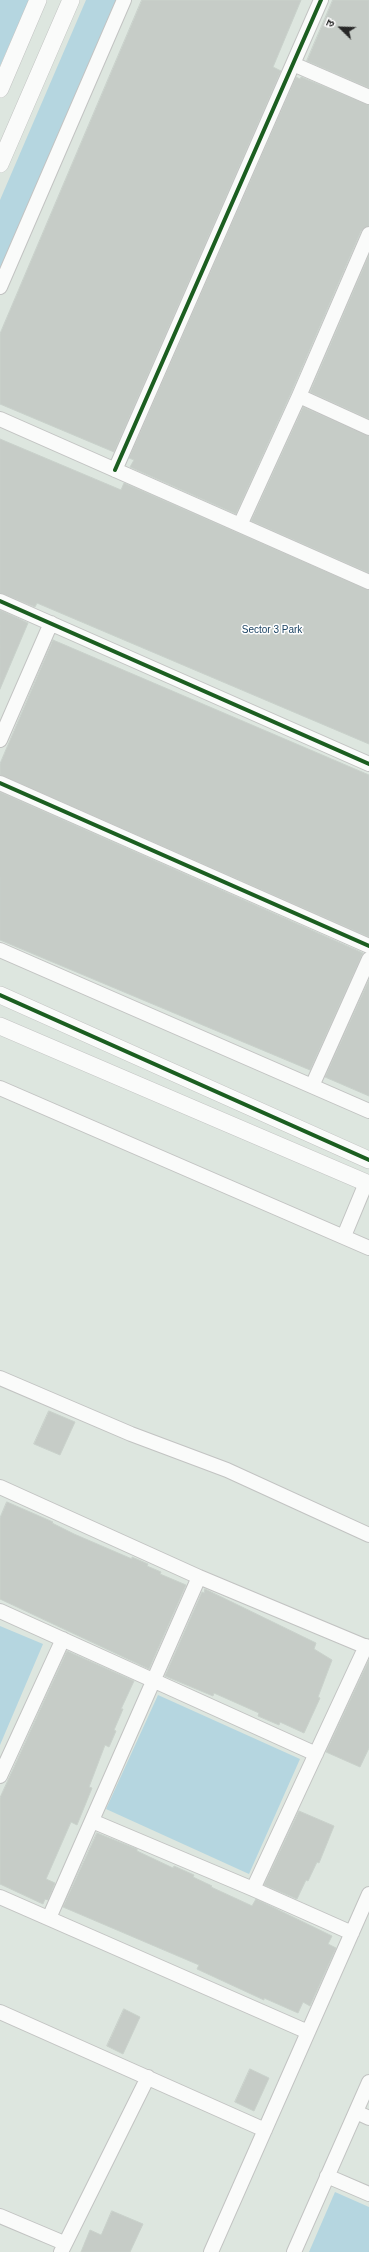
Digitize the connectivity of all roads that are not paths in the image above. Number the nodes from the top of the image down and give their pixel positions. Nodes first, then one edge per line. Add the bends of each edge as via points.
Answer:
1 (38, 0) edge
2 (71, 0) edge
3 (124, 0) edge
4 (321, 0) edge
5 (293, 64) junction
6 (0, 89) edge
7 (369, 96) edge
8 (0, 164) edge
9 (369, 234) edge
10 (0, 287) edge
11 (299, 396) junction
12 (0, 419) edge
13 (369, 428) edge
14 (115, 470) junction
15 (240, 525) junction
16 (369, 582) edge
17 (0, 601) edge
18 (51, 623) junction
19 (0, 740) edge
20 (369, 764) edge
21 (0, 783) edge
22 (369, 946) edge
23 (0, 950) edge
24 (369, 959) edge
25 (0, 995) edge
26 (0, 1026) edge
27 (312, 1086) junction
28 (0, 1088) edge
29 (369, 1111) edge
30 (369, 1160) edge
31 (367, 1183) edge
32 (344, 1236) junction
33 (369, 1248) edge
34 (0, 1378) edge
35 (0, 1487) edge
36 (369, 1535) edge
37 (199, 1577) junction
38 (0, 1611) edge
39 (63, 1639) junction
40 (367, 1647) edge
41 (153, 1680) junction
42 (316, 1754) junction
43 (0, 1776) edge
44 (92, 1821) junction
45 (253, 1889) junction
46 (369, 1894) edge
47 (0, 1897) edge
48 (49, 1918) junction
49 (364, 1922) edge
50 (352, 1933) junction
51 (0, 2012) edge
52 (308, 2032) junction
53 (148, 2078) junction
54 (369, 2082) edge
55 (356, 2112) junction
56 (369, 2118) edge
57 (265, 2130) junction
58 (327, 2176) junction
59 (369, 2194) edge
60 (0, 2216) edge
61 (63, 2247) edge
62 (211, 2252) edge
63 (294, 2252) edge

1 - 6 street
2 - 8 street
3 - 10 street
4 - 5 street
5 - 7 street
5 - 14 street
9 - 11 street
11 - 13 street
11 - 15 street
12 - 14 street
14 - 15 street
15 - 16 street
17 - 18 street
18 - 19 street
18 - 20 street
21 - 22 street
23 - 27 street
24 - 27 street
25 - 30 street
26 - 31 street
27 - 29 street
28 - 32 street
31 - 32 street
32 - 33 street
34 - 36 street via 131,1434 227,1470
35 - 37 street
37 - 40 street
37 - 41 street
38 - 39 street
39 - 41 street
39 - 43 street
40 - 42 street
41 - 42 street
41 - 44 street
42 - 45 street
44 - 45 street
44 - 48 street
45 - 50 street
46 - 49 street
47 - 48 street
48 - 52 street
49 - 50 street
50 - 52 street
51 - 53 street
52 - 57 street
53 - 57 street
53 - 61 street
54 - 55 street
55 - 56 street
55 - 58 street
57 - 62 street
58 - 59 street
58 - 63 street
60 - 61 street

